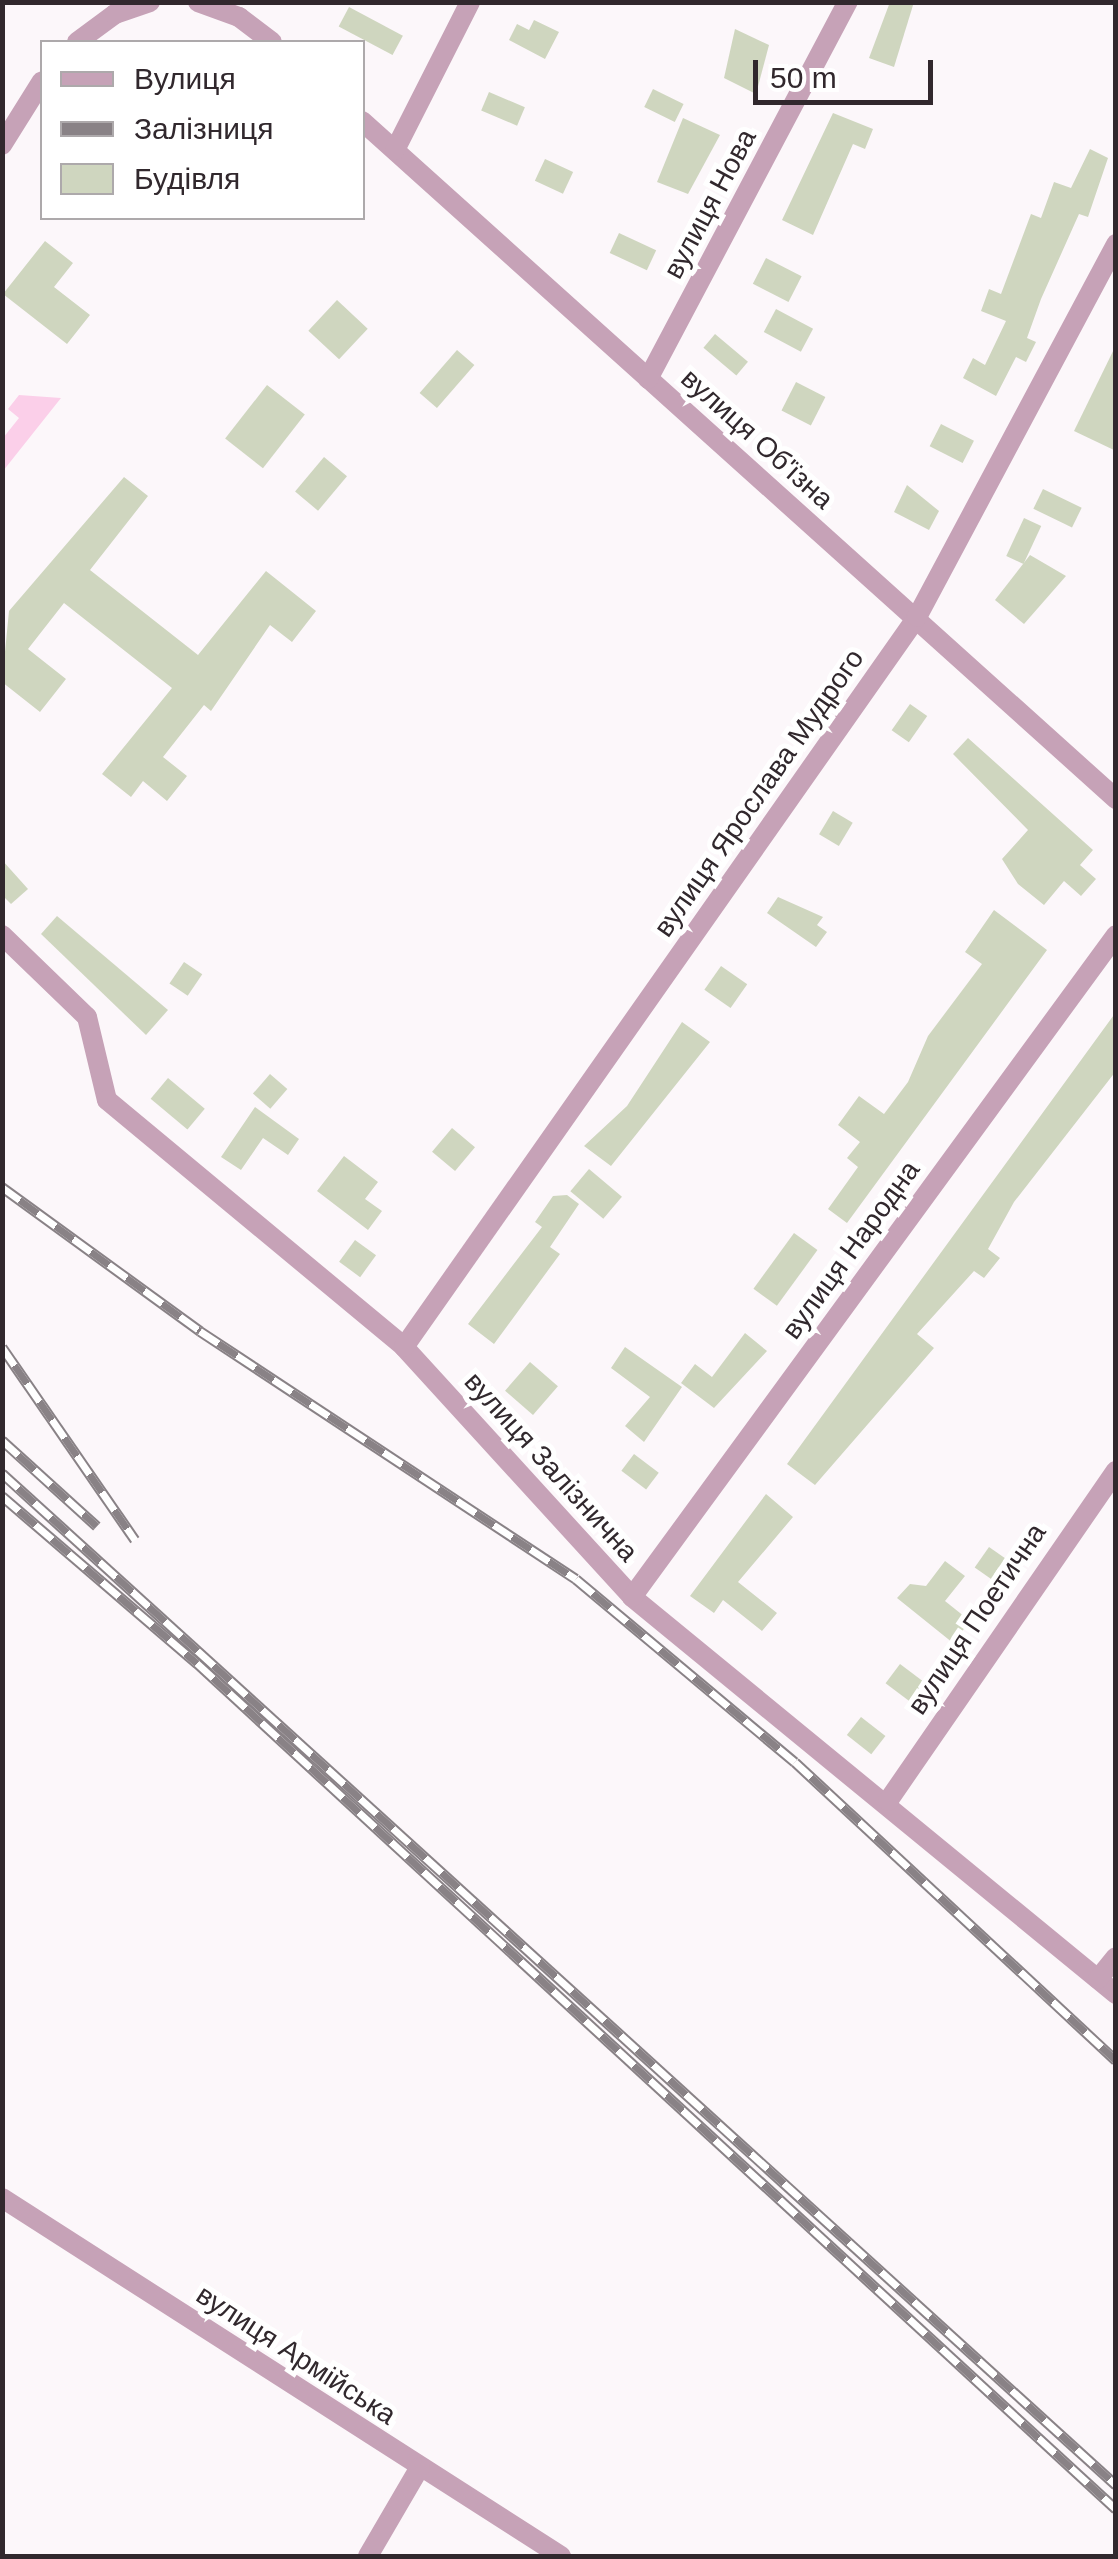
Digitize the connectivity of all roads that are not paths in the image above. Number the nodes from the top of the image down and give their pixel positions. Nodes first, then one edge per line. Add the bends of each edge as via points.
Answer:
1 (150, 2) edge
2 (198, 2) edge
3 (470, 2) edge
4 (848, 2) edge
5 (80, 40) edge
6 (269, 40) edge
7 (40, 84) edge
8 (365, 124) edge
9 (2, 145) edge
10 (395, 150) junction
11 (1116, 244) edge
12 (648, 379) junction
13 (916, 617) junction
14 (1116, 799) edge
15 (2, 935) edge
16 (1116, 935) edge
17 (404, 1346) junction
18 (1116, 1471) edge
19 (632, 1597) junction
20 (888, 1801) junction
21 (1116, 1957) edge
22 (1098, 1980) junction
23 (1116, 1994) edge
24 (2, 2198) edge
25 (420, 2468) junction
26 (368, 2556) edge
27 (561, 2556) edge

1 - 5 street via 115,14
2 - 6 street via 239,17
3 - 10 street
4 - 12 street, вулиця Нова
7 - 9 street
8 - 10 street, вулиця Об'їзна
10 - 12 street, вулиця Об'їзна
11 - 13 street, вулиця Ярослава Мудрого
12 - 13 street, вулиця Об'їзна
13 - 14 street, вулиця Об'їзна
13 - 17 street, вулиця Ярослава Мудрого
15 - 17 street, вулиця Залізнична via 87,1018 107,1100
16 - 19 street, вулиця Народна
17 - 19 street, вулиця Залізнична
18 - 20 street, вулиця Поетична
19 - 20 street, вулиця Залізнична
20 - 22 street, вулиця Залізнична
21 - 22 street
22 - 23 street, вулиця Залізнична
24 - 25 street, вулиця Армійська
25 - 26 street
25 - 27 street, вулиця Армійська

